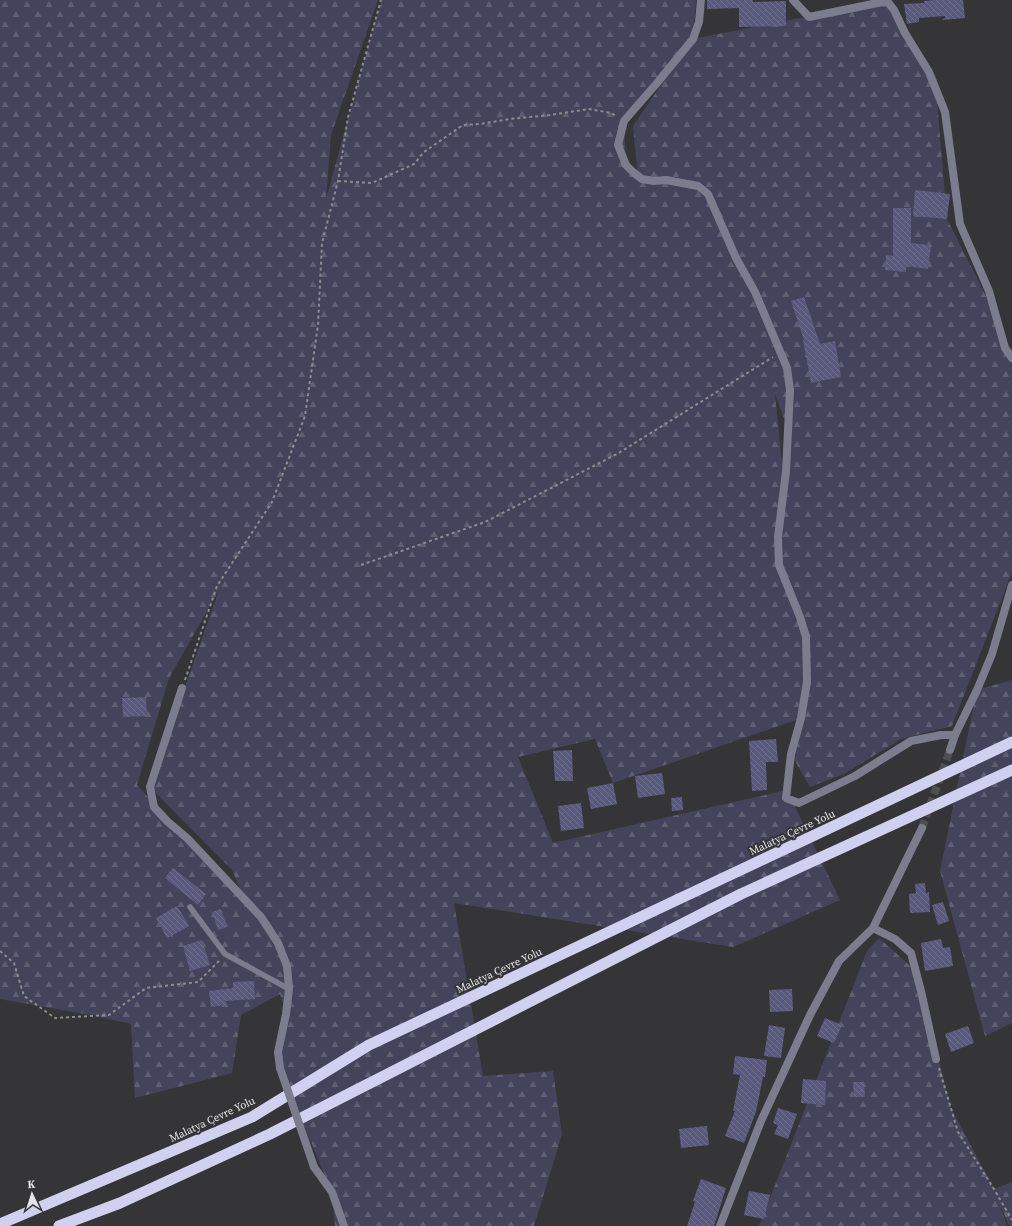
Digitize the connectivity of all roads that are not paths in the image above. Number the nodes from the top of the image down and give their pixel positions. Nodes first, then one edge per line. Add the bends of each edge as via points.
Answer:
1 (701, 0) edge
2 (793, 0) edge
3 (1012, 358) edge
4 (1012, 585) edge
5 (182, 688) road end
6 (955, 734) junction
7 (1012, 742) edge
8 (950, 750) tunnel mouth
9 (1012, 770) edge
10 (922, 828) tunnel mouth
11 (190, 907) dead end
12 (873, 928) junction
13 (289, 989) junction
14 (936, 1059) road end
15 (0, 1224) edge
16 (59, 1226) edge
17 (344, 1226) edge
18 (720, 1226) edge

1 - 6 street via 699,22 693,39 624,121 618,145 626,166 642,179 698,186 708,194 736,258 755,292 787,368 790,390 786,471 778,537 779,566 806,637 807,682 791,754 786,798 799,803 856,776 911,741
2 - 3 street via 809,17 887,1 894,10 929,72 945,112 960,224 989,291 1005,348
4 - 6 street via 992,654
5 - 13 street via 150,787 154,807 261,917 278,943 287,966
6 - 8 street
7 - 15 highway, Malatya Çevre Yolu via 369,1045 252,1117
9 - 16 highway via 741,894 270,1134 120,1203
10 - 12 street
11 - 13 lane via 225,954
12 - 14 street via 895,939 911,953
12 - 18 street via 839,961 810,1015 761,1121
13 - 17 street, bridge via 278,1052 280,1068 314,1168 332,1192

